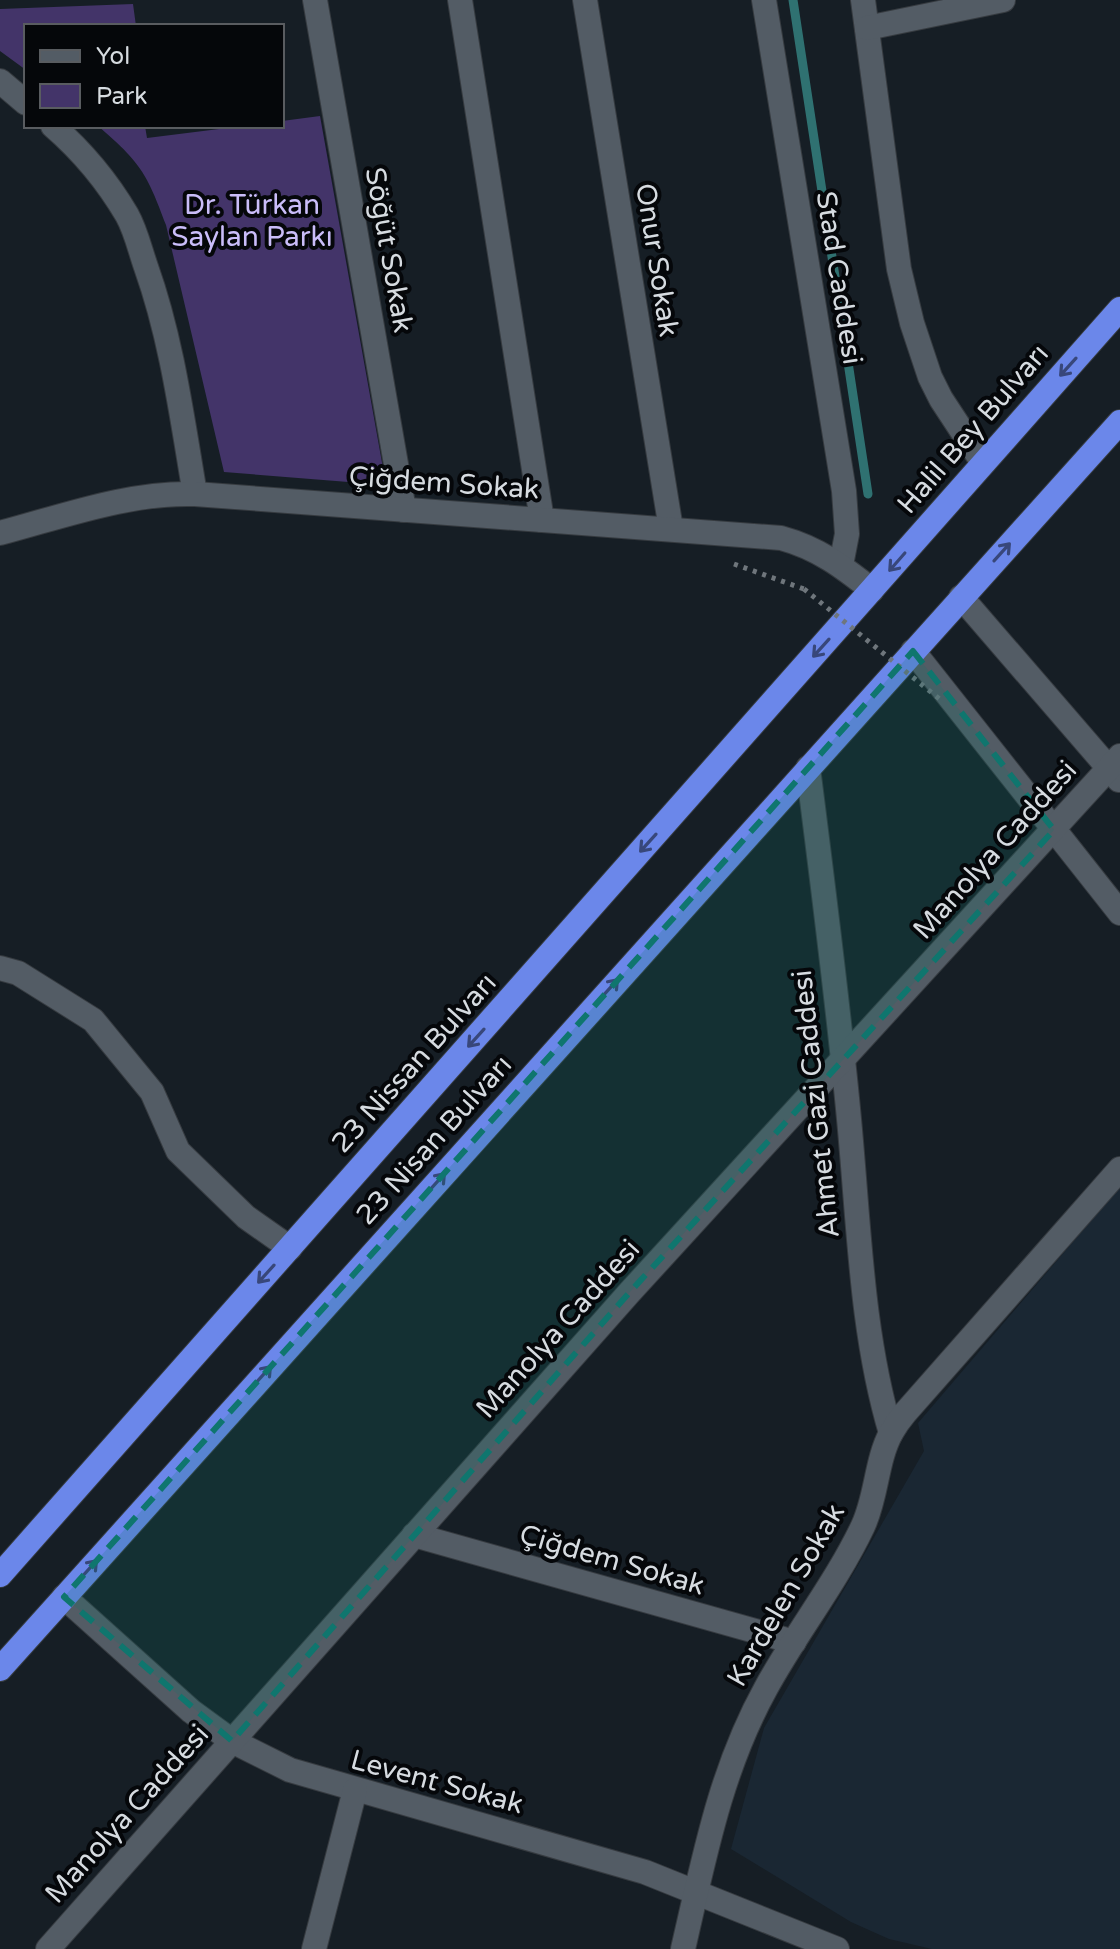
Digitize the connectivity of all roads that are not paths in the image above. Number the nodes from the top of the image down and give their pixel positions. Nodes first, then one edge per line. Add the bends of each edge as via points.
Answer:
1 (315, 0) edge
2 (460, 0) edge
3 (585, 0) edge
4 (764, 0) edge
5 (863, 0) edge
6 (1003, 0) edge
7 (867, 28) junction
8 (0, 81) edge
9 (24, 101) edge
10 (55, 128) edge
11 (1120, 309) edge
12 (1120, 422) edge
13 (983, 463) junction
14 (195, 494) junction
15 (404, 510) junction
16 (542, 520) junction
17 (671, 529) junction
18 (0, 533) edge
19 (841, 565) junction
20 (872, 590) junction
21 (961, 597) junction
22 (913, 651) junction
23 (808, 768) junction
24 (1116, 768) edge
25 (1054, 830) junction
26 (1120, 913) edge
27 (0, 968) edge
28 (844, 1060) junction
29 (1120, 1169) edge
30 (290, 1248) junction
31 (891, 1433) junction
32 (414, 1535) junction
33 (0, 1575) edge
34 (64, 1597) junction
35 (794, 1642) junction
36 (0, 1669) edge
37 (232, 1741) junction
38 (355, 1790) junction
39 (696, 1891) junction
40 (48, 1949) edge
41 (314, 1949) edge
42 (683, 1949) edge
43 (837, 1949) edge

1 - 15 street, Söğüt Sokak
2 - 16 street
3 - 17 street, Onur Sokak
4 - 19 street, Stad Caddesi via 847,517
5 - 7 street
6 - 7 street
7 - 13 street via 897,255 912,323 941,399
8 - 9 street
10 - 14 street via 87,159 129,218 170,349
11 -> 13 highway, Halil Bey Bulvarı
21 -> 12 highway
13 -> 20 highway, Halil Bey Bulvarı
14 - 15 street, Çiğdem Sokak
14 - 18 street, Çiğdem Sokak via 168,493 110,504
15 - 16 street, Çiğdem Sokak
16 - 17 street, Çiğdem Sokak
17 - 19 street, Çiğdem Sokak via 781,538
19 - 20 street, Çiğdem Sokak
20 -> 30 highway, 23 Nissan Bulvarı
21 - 22 highway
21 - 24 street
22 - 23 highway, 23 Nisan Bulvarı
22 - 25 street
23 - 28 street, Ahmet Gazi Caddesi
34 -> 23 highway, 23 Nisan Bulvarı
24 - 25 street, Manolya Caddesi
25 - 26 street
25 - 28 street, Manolya Caddesi
27 - 30 street via 18,973 93,1020 152,1092 178,1151 246,1217
28 - 31 street, Ahmet Gazi Caddesi via 870,1341
28 - 32 street, Manolya Caddesi
29 - 31 street, Kardelen Sokak
30 -> 33 highway, 23 Nissan Bulvarı
31 - 35 street, Kardelen Sokak via 863,1525
32 - 35 street, Çiğdem Sokak
32 - 37 street, Manolya Caddesi
34 - 36 highway, 23 Nisan Bulvarı
34 - 37 street, Levent Sokak
35 - 39 street, Kardelen Sokak via 729,1769
37 - 38 street, Levent Sokak via 290,1770
37 - 40 street, Manolya Caddesi
38 - 39 street, Levent Sokak via 591,1855
38 - 41 street
39 - 42 street, Kardelen Sokak
39 - 43 street, Levent Sokak

